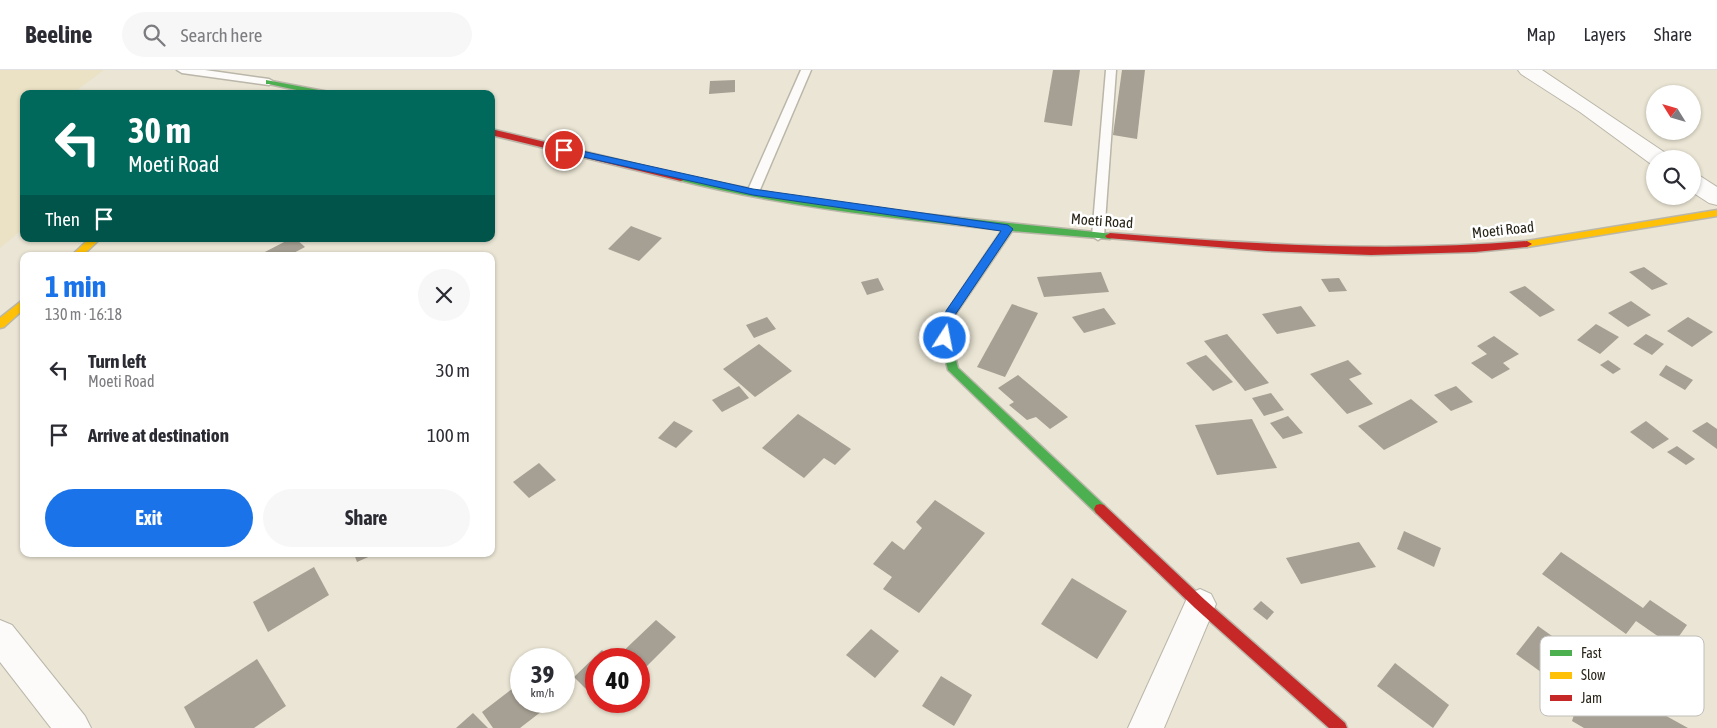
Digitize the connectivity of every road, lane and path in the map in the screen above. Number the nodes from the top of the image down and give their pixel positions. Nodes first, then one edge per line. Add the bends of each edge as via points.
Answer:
1 (182, 70) edge
2 (282, 70) edge
3 (806, 70) edge
4 (1111, 70) edge
5 (1528, 70) edge
6 (269, 82) junction
7 (260, 90) edge
8 (309, 90) edge
9 (495, 133) edge
10 (1646, 150) edge
11 (1701, 187) edge
12 (753, 192) junction
13 (1717, 198) edge
14 (1717, 213) edge
15 (1008, 229) junction
16 (1098, 236) junction
17 (92, 242) edge
18 (80, 252) edge
19 (20, 306) edge
20 (0, 324) edge
21 (1200, 604) junction
22 (0, 636) edge
23 (73, 728) edge
24 (1146, 728) edge
25 (1340, 728) edge

1 - 6 lane
2 - 6 street
3 - 12 lane
4 - 16 lane
5 - 10 street
6 - 7 street
6 - 8 street
9 - 12 street, Moeti Road
11 - 13 street
12 - 15 street, Moeti Road
14 - 16 street, Moeti Road via 1522,244 1460,249 1297,248
15 - 16 street, Moeti Road
15 - 21 street via 950,314 945,338 953,370
17 - 18 street
19 - 20 street
21 - 24 street
21 - 25 street
22 - 23 street

